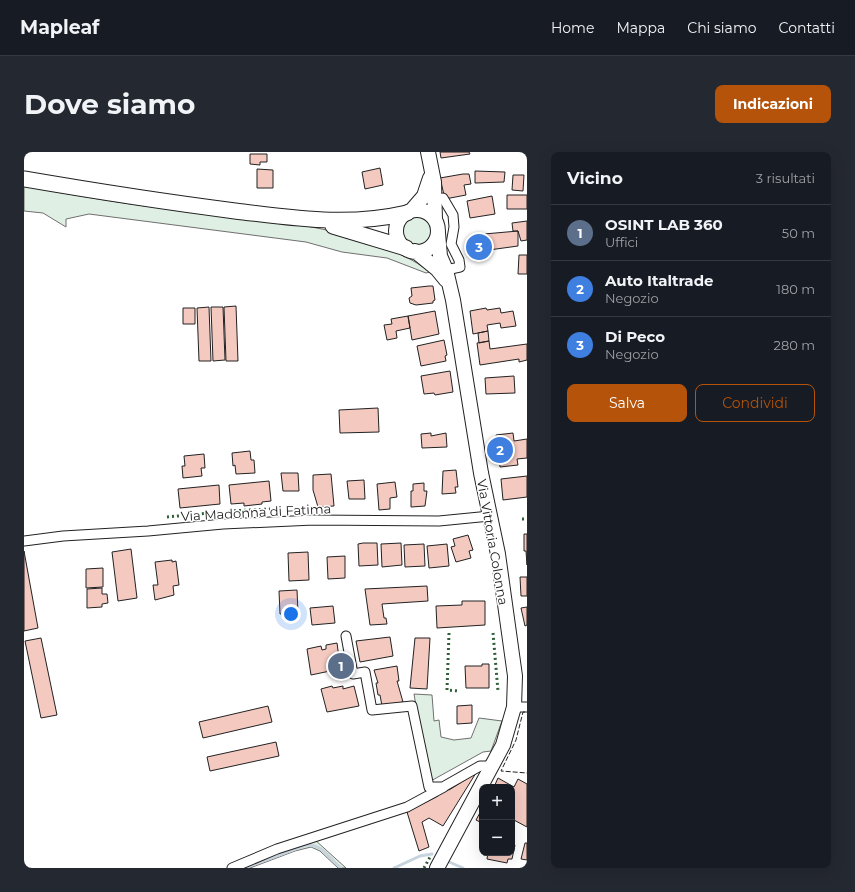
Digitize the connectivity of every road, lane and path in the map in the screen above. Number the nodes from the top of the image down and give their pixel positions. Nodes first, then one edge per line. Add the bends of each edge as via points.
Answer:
1 (428, 152) edge
2 (431, 174) junction
3 (24, 179) edge
4 (443, 198) dead end
5 (409, 212) junction
6 (320, 221) junction
7 (436, 226) junction
8 (411, 250) junction
9 (446, 270) junction
10 (449, 284) junction
11 (490, 516) junction
12 (24, 541) edge
13 (346, 636) dead end
14 (521, 707) edge
15 (492, 766) junction
16 (443, 787) junction
17 (232, 868) edge
18 (436, 868) edge

1 - 2 main road, Via Vittoria Colonna
2 - 5 main road via 427,190
2 - 7 main road, Via Vittoria Colonna via 434,182
3 - 6 highway via 118,195
4 - 9 street via 453,215 451,244 460,267
5 - 6 highway via 376,220
5 - 7 main road via 426,212
5 - 8 main road via 399,222 397,233 399,239
6 - 8 highway
7 - 8 main road via 433,245 422,251
7 - 9 main road, Via Vittoria Colonna via 440,256
8 - 10 main road, Via Vittoria Colonna via 437,269
9 - 10 main road, Via Vittoria Colonna
10 - 11 main road, Via Vittoria Colonna
11 - 12 street, Via Madonna di Fatima via 443,521 314,520 226,524
11 - 14 main road, Via Vittoria Colonna
13 - 16 street via 353,674 365,672 372,710 412,706 429,787
14 - 15 main road, Via Vittoria Colonna
15 - 16 street via 480,766
15 - 18 main road, Via Vittoria Colonna
16 - 17 street via 401,810 277,849

